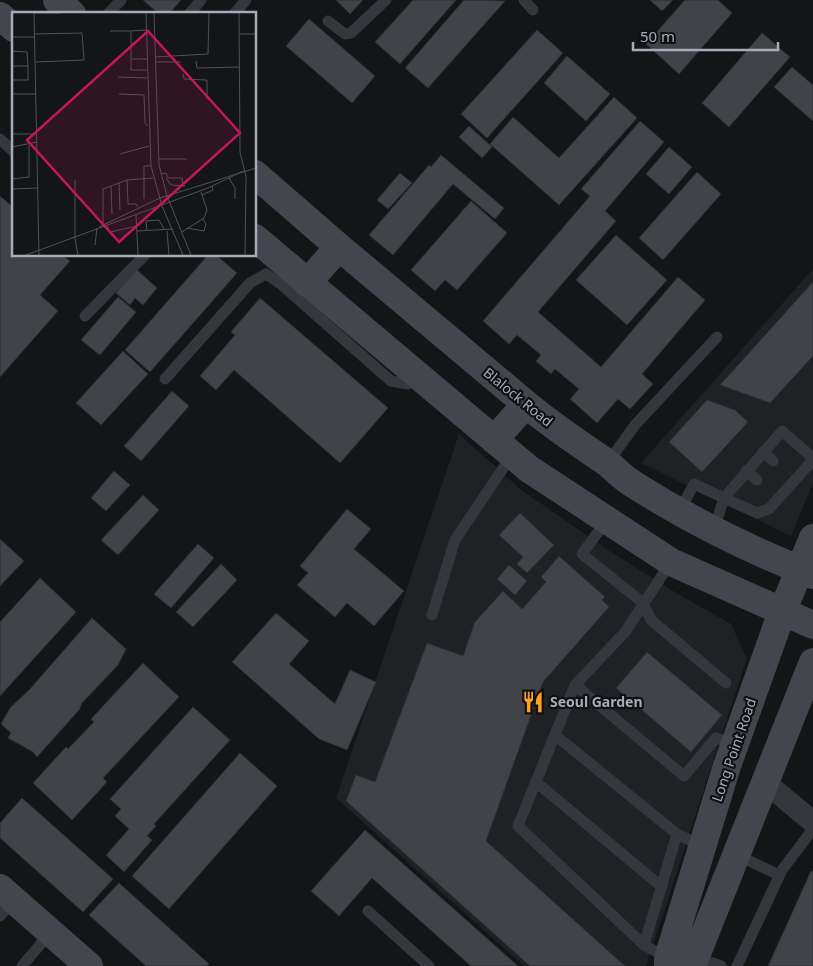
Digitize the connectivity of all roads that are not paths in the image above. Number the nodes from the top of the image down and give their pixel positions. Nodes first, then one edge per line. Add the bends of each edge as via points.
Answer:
1 (57, 0) edge
2 (121, 0) edge
3 (201, 0) edge
4 (246, 0) edge
5 (386, 0) edge
6 (524, 0) edge
7 (533, 10) dead end
8 (70, 12) edge
9 (110, 12) edge
10 (191, 12) edge
11 (236, 12) edge
12 (0, 16) edge
13 (328, 21) dead end
14 (12, 26) edge
15 (0, 139) edge
16 (12, 150) edge
17 (256, 175) edge
18 (256, 239) edge
19 (339, 247) junction
20 (144, 256) edge
21 (301, 290) junction
22 (85, 316) dead end
23 (717, 337) dead end
24 (165, 379) dead end
25 (526, 404) junction
26 (503, 448) junction
27 (763, 452) junction
28 (813, 459) edge
29 (773, 461) dead end
30 (607, 464) junction
31 (746, 471) junction
32 (757, 480) dead end
33 (724, 498) junction
34 (680, 510) junction
35 (606, 520) junction
36 (714, 529) junction
37 (813, 538) edge
38 (671, 562) junction
39 (807, 572) edge
40 (643, 603) junction
41 (782, 612) junction
42 (432, 615) dead end
43 (813, 625) edge
44 (813, 662) edge
45 (726, 683) dead end
46 (575, 685) junction
47 (555, 735) junction
48 (734, 744) junction
49 (536, 782) junction
50 (766, 783) junction
51 (813, 822) edge
52 (813, 829) edge
53 (677, 834) junction
54 (702, 846) junction
55 (737, 855) junction
56 (779, 875) junction
57 (662, 887) junction
58 (5, 902) edge
59 (368, 912) dead end
60 (50, 932) junction
61 (644, 945) junction
62 (689, 963) edge
63 (22, 966) edge
64 (88, 966) edge
65 (429, 966) edge
66 (737, 966) edge

1 - 8 main road
2 - 9 lane
3 - 10 lane
4 - 11 lane
5 - 13 lane via 351,33 345,34
6 - 7 lane
12 - 14 main road
15 - 16 lane
17 - 19 main road, Blalock Road
18 - 21 main road
19 - 21 main road
19 - 25 main road, Blalock Road
20 - 22 lane
21 - 24 lane via 266,274 250,283
21 - 26 main road via 419,378
23 - 30 lane via 636,425
25 - 26 main road
25 - 30 main road, Blalock Road
26 - 35 main road
26 - 42 lane via 456,540
27 - 28 lane via 782,431
27 - 29 lane
27 - 31 lane
28 - 33 lane via 774,494 769,509 757,513
30 - 34 main road, Blalock Road via 631,483
31 - 32 lane
31 - 33 lane
33 - 34 lane via 694,484
33 - 36 lane
34 - 36 main road, Blalock Road
35 - 38 main road
35 - 40 lane via 582,554
36 - 39 main road, Blalock Road
37 - 39 main road, Long Point Road
38 - 40 lane
38 - 41 main road
39 - 41 main road, Long Point Road
40 - 45 lane via 651,620
40 - 46 lane via 625,632
41 - 43 main road
41 - 48 main road, Long Point Road
44 - 50 main road
46 - 47 lane
46 - 48 lane via 684,776 716,738
47 - 49 lane
47 - 53 lane
48 - 54 main road, Long Point Road
49 - 57 lane
49 - 61 lane via 518,826
50 - 51 street
50 - 55 main road
52 - 56 lane
53 - 54 lane
53 - 57 lane
54 - 62 main road, Long Point Road
55 - 56 lane
55 - 62 main road
56 - 66 lane
57 - 61 lane
58 - 60 main road
59 - 65 lane
60 - 63 lane
60 - 64 main road
61 - 62 lane

